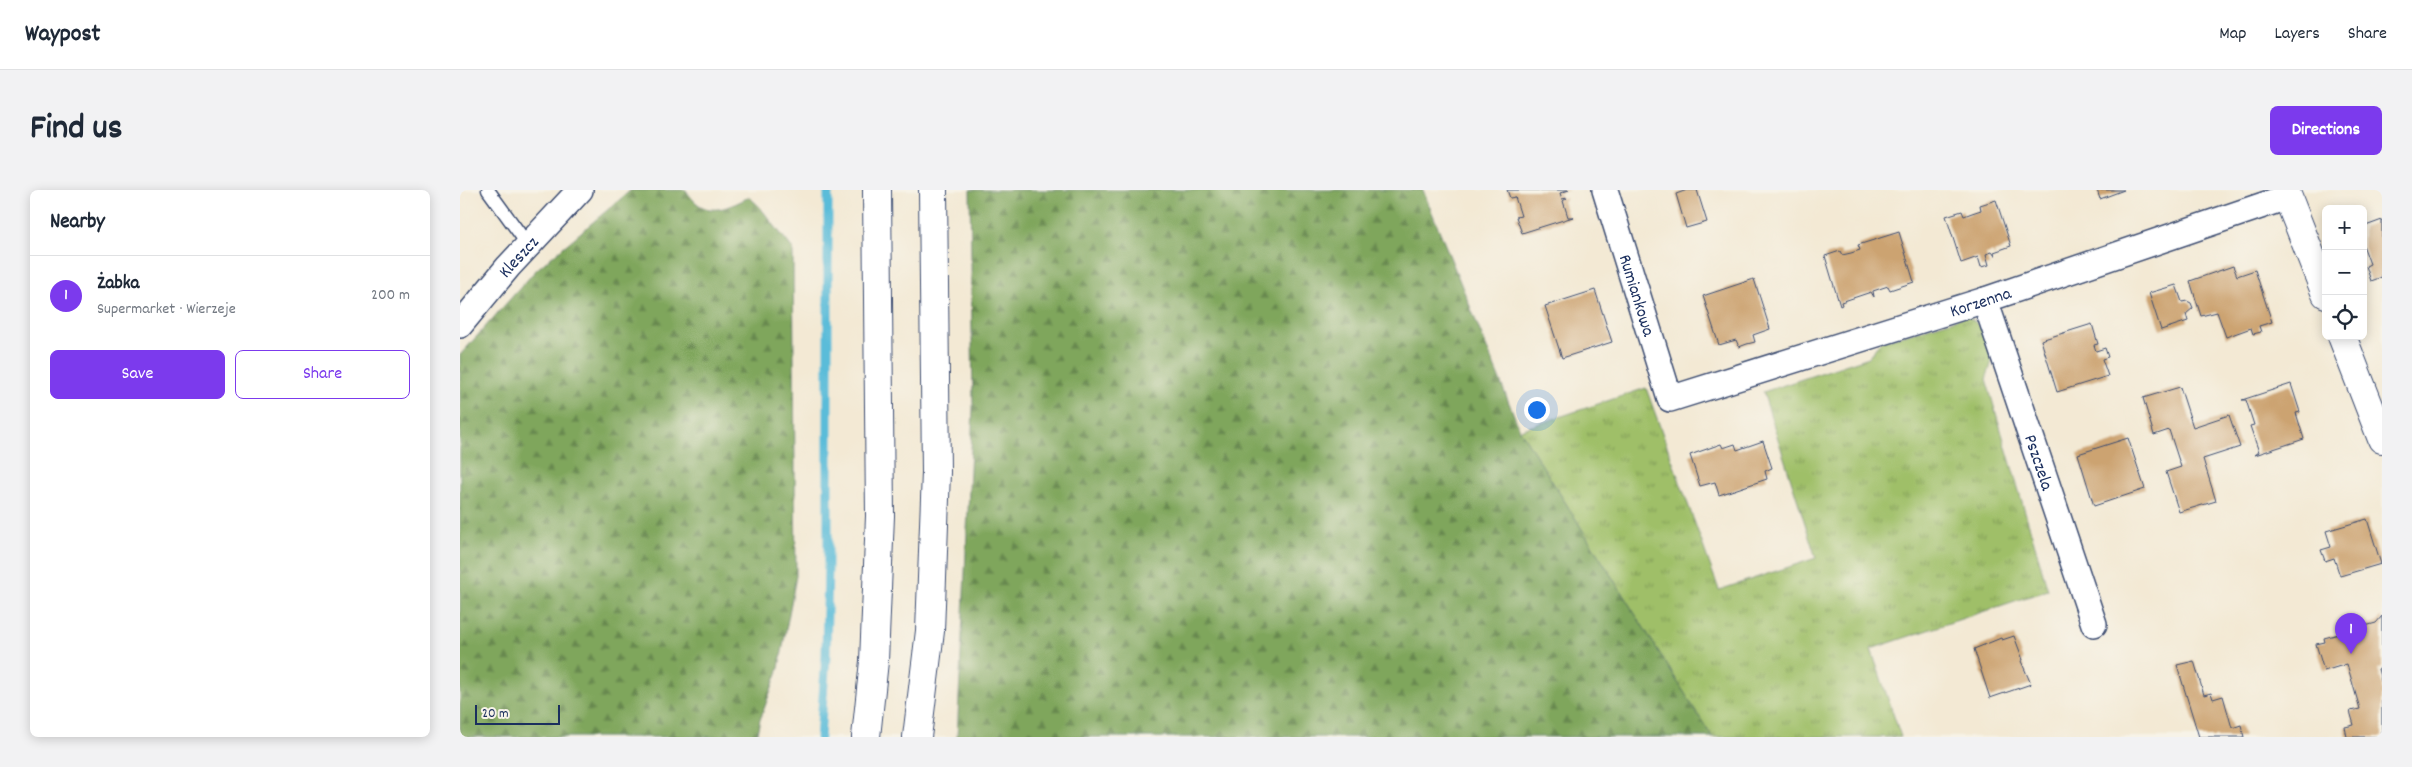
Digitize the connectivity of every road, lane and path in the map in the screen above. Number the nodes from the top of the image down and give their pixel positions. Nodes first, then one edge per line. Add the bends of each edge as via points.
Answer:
1 (488, 190) edge
2 (580, 190) edge
3 (877, 190) edge
4 (932, 190) edge
5 (1605, 190) edge
6 (2286, 193) edge
7 (528, 245) junction
8 (2322, 284) edge
9 (1985, 300) junction
10 (460, 325) edge
11 (2344, 340) edge
12 (1670, 399) joint
13 (2377, 408) edge
14 (2382, 440) edge
15 (2094, 624) dead end
16 (866, 737) edge
17 (917, 737) edge

1 - 7 lane
2 - 7 street, Kleszcz
3 - 16 main road via 880,516 874,661
4 - 17 main road via 936,472 930,631
5 - 12 street, Rumiankowa
6 - 8 main road
6 - 9 street, Korzenna
7 - 10 street, Kleszcz
9 - 12 street, Korzenna
9 - 15 street, Pszczela
11 - 13 main road
13 - 14 main road

